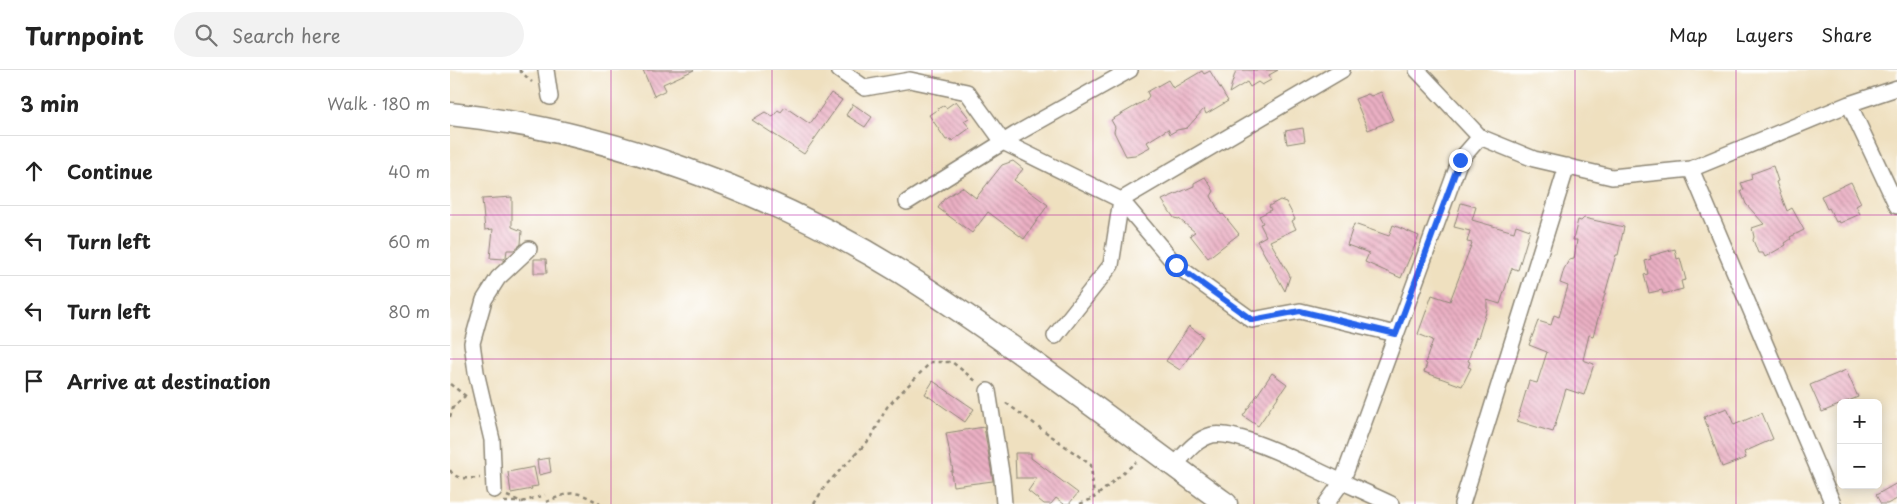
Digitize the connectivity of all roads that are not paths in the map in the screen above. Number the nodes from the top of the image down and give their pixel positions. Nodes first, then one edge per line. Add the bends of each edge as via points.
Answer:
1 (546, 70) edge
2 (838, 70) edge
3 (927, 70) edge
4 (1130, 70) edge
5 (1342, 70) edge
6 (1418, 70) edge
7 (910, 80) junction
8 (1897, 88) edge
9 (550, 97) dead end
10 (1849, 104) junction
11 (450, 114) edge
12 (1480, 137) junction
13 (1003, 142) junction
14 (1566, 166) junction
15 (1690, 169) junction
16 (1120, 200) junction
17 (907, 202) dead end
18 (1897, 206) edge
19 (529, 249) dead end
20 (1396, 334) junction
21 (1055, 336) dead end
22 (988, 391) road end
23 (1174, 466) junction
24 (1342, 482) junction
25 (495, 496) road end
26 (1004, 504) edge
27 (1226, 504) edge
28 (1326, 504) edge
29 (1391, 504) edge
30 (1462, 504) edge
31 (1834, 504) edge

1 - 9 street
2 - 7 street via 865,88
3 - 7 street
4 - 13 street
5 - 16 street
6 - 12 street
7 - 13 street via 967,92
8 - 10 street
10 - 15 street
10 - 18 street
11 - 23 highway via 568,134 637,153 707,177 781,209 900,272 967,316
12 - 14 street via 1534,159
12 - 20 street via 1460,160
13 - 16 street
13 - 17 street
14 - 15 street via 1612,177
14 - 30 street
15 - 31 street
16 - 20 street via 1176,265 1252,320 1300,311
16 - 21 street via 1111,265
19 - 25 street via 498,278 484,300 472,343 492,440
20 - 24 street
22 - 26 street
23 - 24 street via 1198,441 1213,434 1255,443
23 - 27 highway
24 - 28 street
24 - 29 street

